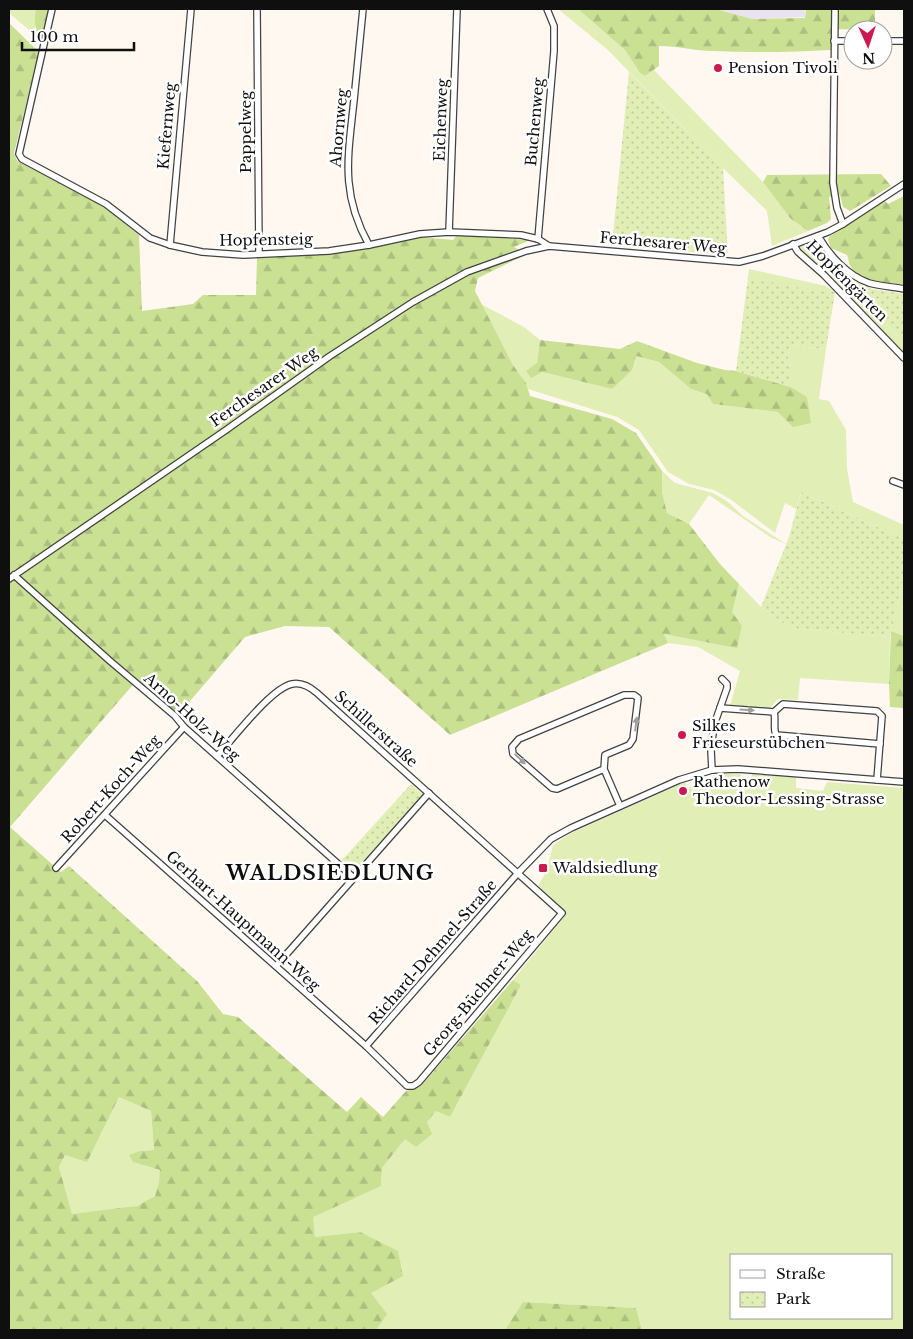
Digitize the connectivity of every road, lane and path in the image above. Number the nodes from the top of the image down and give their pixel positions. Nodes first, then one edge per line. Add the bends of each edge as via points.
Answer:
1 (52, 9) edge
2 (191, 9) edge
3 (258, 9) edge
4 (363, 9) edge
5 (457, 9) edge
6 (546, 9) edge
7 (835, 9) edge
8 (834, 40) junction
9 (843, 40) edge
10 (904, 184) edge
11 (843, 224) junction
12 (449, 232) junction
13 (818, 236) junction
14 (538, 240) junction
15 (793, 244) junction
16 (170, 245) junction
17 (369, 245) junction
18 (549, 246) junction
19 (259, 254) junction
20 (904, 289) edge
21 (904, 358) edge
22 (893, 481) dead end
23 (904, 485) edge
24 (11, 577) edge
25 (722, 679) dead end
26 (720, 708) junction
27 (774, 712) junction
28 (184, 727) junction
29 (880, 744) junction
30 (217, 756) junction
31 (604, 769) junction
32 (712, 770) junction
33 (877, 780) junction
34 (904, 782) edge
35 (429, 793) junction
36 (620, 806) junction
37 (105, 814) junction
38 (56, 868) dead end
39 (518, 873) junction
40 (354, 878) junction
41 (276, 966) junction
42 (366, 1046) junction

1 - 16 street, Hopfensteig via 19,154 22,159 106,204 143,234
2 - 16 street, Kiefernweg
3 - 19 street, Pappelweg
4 - 17 street, Ahornweg via 347,171 354,210
5 - 12 street, Eichenweg
6 - 14 street, Buchenweg via 554,26 554,51
7 - 8 street
8 - 9 street
8 - 11 street via 833,183
10 - 11 street, Ferchesarer Weg
11 - 13 street, Ferchesarer Weg
12 - 14 street, Hopfensteig via 521,235
12 - 17 street, Hopfensteig via 420,234
13 - 15 street, Ferchesarer Weg
13 - 20 street via 841,264 860,279
14 - 18 street, Ferchesarer Weg
15 - 18 street, Ferchesarer Weg via 738,262
15 - 21 street, Hopfengärten
16 - 19 street, Hopfensteig via 225,255
17 - 19 street, Hopfensteig via 337,251
18 - 24 street, Ferchesarer Weg via 467,272 413,302
22 - 23 street
24 - 28 street, Arno-Holz-Weg
25 - 26 street via 727,688
26 -> 27 street
26 - 32 street via 714,725
27 - 29 street via 776,735
27 - 29 street via 782,704 877,711 882,716
28 - 30 street, Arno-Holz-Weg
28 - 37 street, Robert-Koch-Weg
29 - 33 street
30 - 35 street, Schillerstraße via 271,696 294,683 305,685 317,693
30 - 40 street, Arno-Holz-Weg
31 -> 31 street via 605,755 634,740 638,698 634,695 624,695 525,736 512,747 513,754 557,790
31 - 36 street
32 - 33 street, Richard-Dehmel-Straße via 738,769
32 - 36 street, Richard-Dehmel-Straße via 679,780
33 - 34 street, Richard-Dehmel-Straße
35 - 39 street, Schillerstraße
35 - 40 street
36 - 39 street, Richard-Dehmel-Straße via 551,840
37 - 38 street, Robert-Koch-Weg
37 - 41 street, Gerhart-Hauptmann-Weg
39 - 42 street, Richard-Dehmel-Straße
39 - 42 street, Georg-Büchner-Weg via 562,913 419,1082 407,1086
40 - 41 street
41 - 42 street, Gerhart-Hauptmann-Weg

